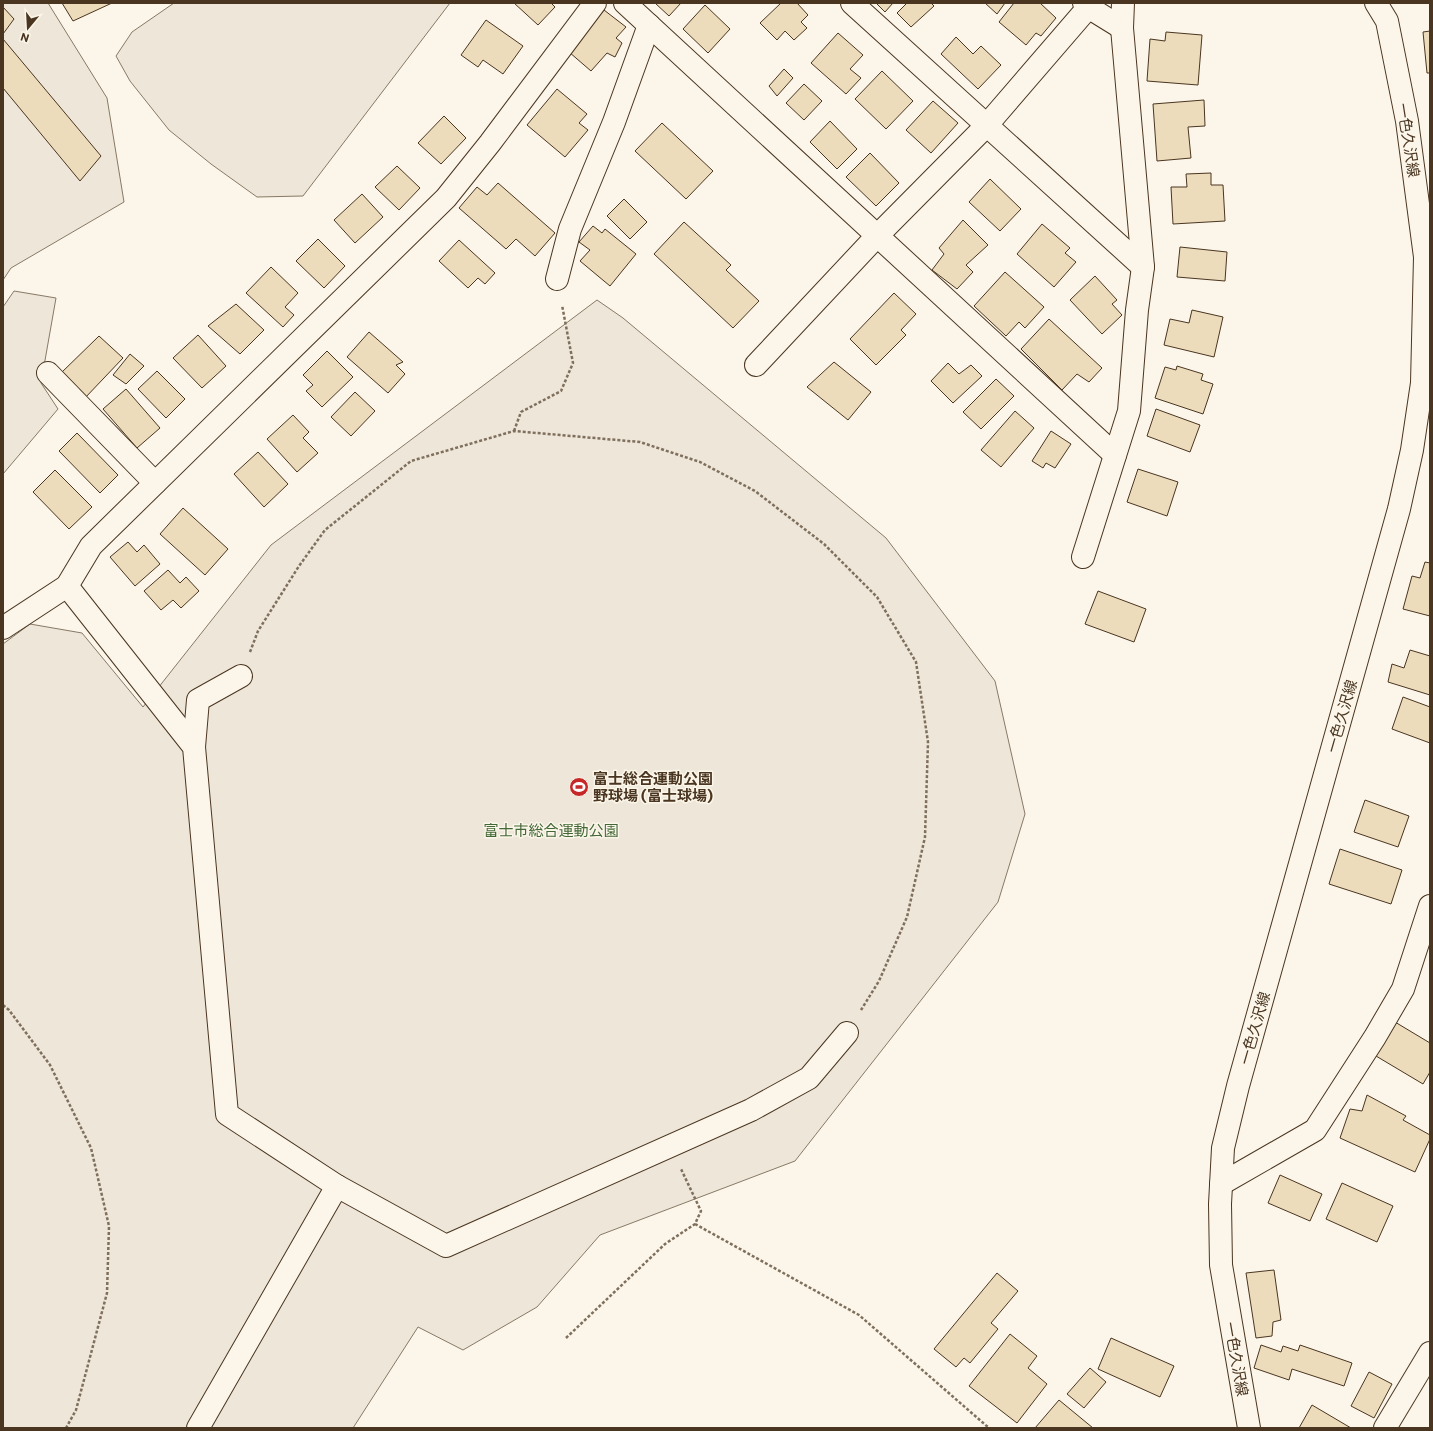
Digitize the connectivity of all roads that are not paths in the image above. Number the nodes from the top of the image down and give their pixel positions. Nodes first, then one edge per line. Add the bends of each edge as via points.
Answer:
1 (596, 3) edge
2 (625, 3) edge
3 (852, 3) edge
4 (1123, 3) edge
5 (1376, 3) edge
6 (1088, 4) edge
7 (1388, 12) edge
8 (649, 25) junction
9 (1122, 28) junction
10 (986, 126) junction
11 (876, 237) junction
12 (1143, 267) junction
13 (557, 279) road end
14 (756, 365) dead end
15 (48, 373) dead end
16 (1115, 455) junction
17 (155, 483) junction
18 (1083, 558) dead end
19 (67, 586) junction
20 (3, 628) edge
21 (241, 676) road end
22 (194, 747) junction
23 (1430, 906) edge
24 (847, 1033) road end
25 (1221, 1184) junction
26 (337, 1186) junction
27 (1430, 1353) edge
28 (198, 1428) edge
29 (1249, 1428) edge
30 (1385, 1428) edge

1 - 17 street via 446,198
2 - 8 street
3 - 10 street
4 - 9 street
5 - 7 street, 一色久沢線
6 - 9 street
6 - 10 street
7 - 25 street, 一色久沢線 via 1407,121 1426,257 1422,383 1412,450 1399,510 1238,1086 1223,1148
8 - 11 street
8 - 13 street via 614,122 570,229
9 - 12 street
10 - 11 street
10 - 12 street
11 - 14 street
11 - 16 street
12 - 16 street via 1129,411
15 - 17 street
16 - 18 street
17 - 19 street via 91,546
19 - 20 street
19 - 22 street
21 - 22 street via 198,700
22 - 26 street via 227,1114
23 - 25 street via 1402,989 1375,1037 1315,1130
24 - 26 street via 809,1078 751,1110 446,1246
25 - 29 street, 一色久沢線 via 1221,1265
26 - 28 street
27 - 30 street

